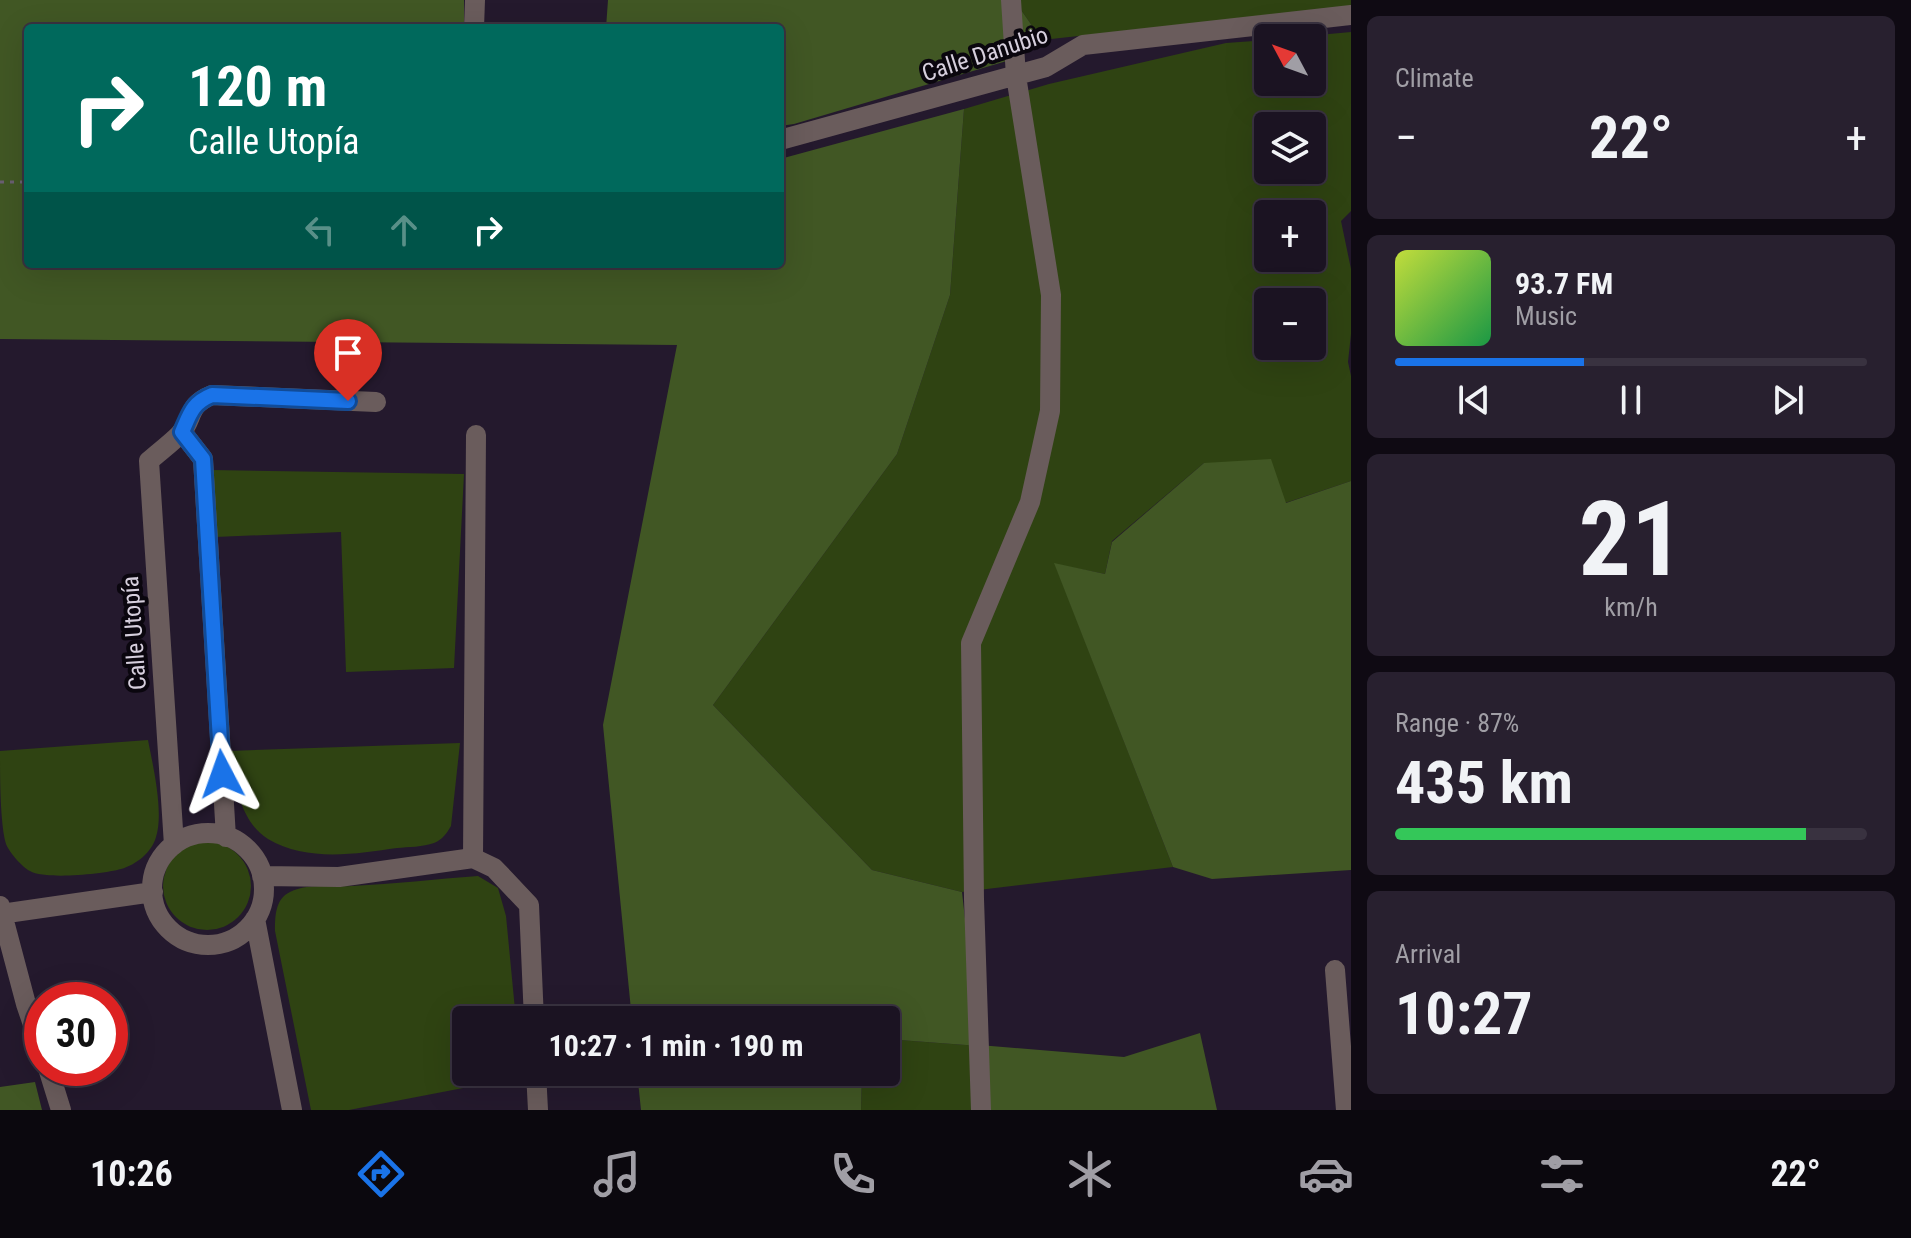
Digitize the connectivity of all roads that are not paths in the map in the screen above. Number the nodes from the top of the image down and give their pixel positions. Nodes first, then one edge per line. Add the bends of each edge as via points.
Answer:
1 (475, 0) edge
2 (1011, 0) edge
3 (1351, 15) edge
4 (474, 24) edge
5 (1016, 76) junction
6 (784, 139) edge
7 (376, 402) dead end
8 (182, 432) junction
9 (476, 435) dead end
10 (226, 837) junction
11 (174, 845) junction
12 (473, 858) junction
13 (262, 876) junction
14 (153, 892) junction
15 (1, 911) edge
16 (255, 919) junction
17 (1335, 970) dead end
18 (24, 997) edge
19 (533, 1006) edge
20 (54, 1086) edge
21 (537, 1086) edge
22 (61, 1110) edge
23 (292, 1110) edge
24 (538, 1110) edge
25 (981, 1110) edge
26 (1346, 1110) edge

1 - 4 street
2 - 5 street
3 - 5 street, Calle Danubio via 1083,45 1046,67
5 - 6 street, Calle Danubio
5 - 25 street via 1051,295 1050,411 1030,502 971,643
7 - 8 street, Calle Utopía via 212,395 192,409
8 - 10 street via 203,459
8 - 11 street, Calle Utopía via 149,461
9 - 12 street
10 - 11 street via 201,834
10 - 13 street via 250,852
11 - 14 street via 157,865
12 - 13 street via 339,877
12 - 19 street via 494,868 529,905
13 - 16 street via 262,903
14 - 15 street
14 - 16 street via 160,920 189,943 226,942
15 - 18 street
16 - 23 street
17 - 26 street
20 - 22 street
21 - 24 street

